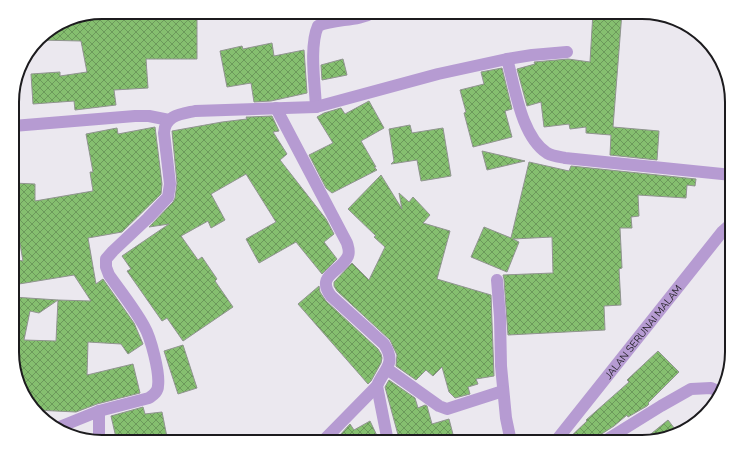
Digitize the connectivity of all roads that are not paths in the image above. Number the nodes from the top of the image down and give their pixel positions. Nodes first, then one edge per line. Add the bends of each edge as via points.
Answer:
1 (351, 19) edge
2 (567, 52) dead end
3 (507, 59) junction
4 (316, 107) junction
5 (276, 108) junction
6 (169, 120) junction
7 (19, 126) edge
8 (725, 174) edge
9 (725, 229) edge
10 (497, 280) dead end
11 (387, 369) junction
12 (377, 386) junction
13 (716, 390) edge
14 (503, 391) junction
15 (99, 412) junction
16 (64, 425) edge
17 (100, 435) edge
18 (329, 435) edge
19 (387, 435) edge
20 (510, 435) edge
21 (561, 435) edge
22 (614, 435) edge

1 - 4 street via 318,26 314,51
2 - 3 street via 532,54
3 - 4 street via 438,74
3 - 8 street via 521,115 539,147 549,154 565,158
4 - 5 street
5 - 6 street via 195,111
5 - 11 street via 347,243 348,257 328,277 327,290 384,344 388,350
6 - 7 street via 136,116
6 - 15 street via 164,126 170,184 168,197 106,259 109,275 145,328 152,348 158,387 156,393 149,398
9 - 21 street, JALAN SERUNAI MALAM
10 - 14 street
11 - 12 street
11 - 14 street via 447,409
12 - 18 street
12 - 19 street
13 - 22 street via 691,389
14 - 20 street
15 - 16 street
15 - 17 street

